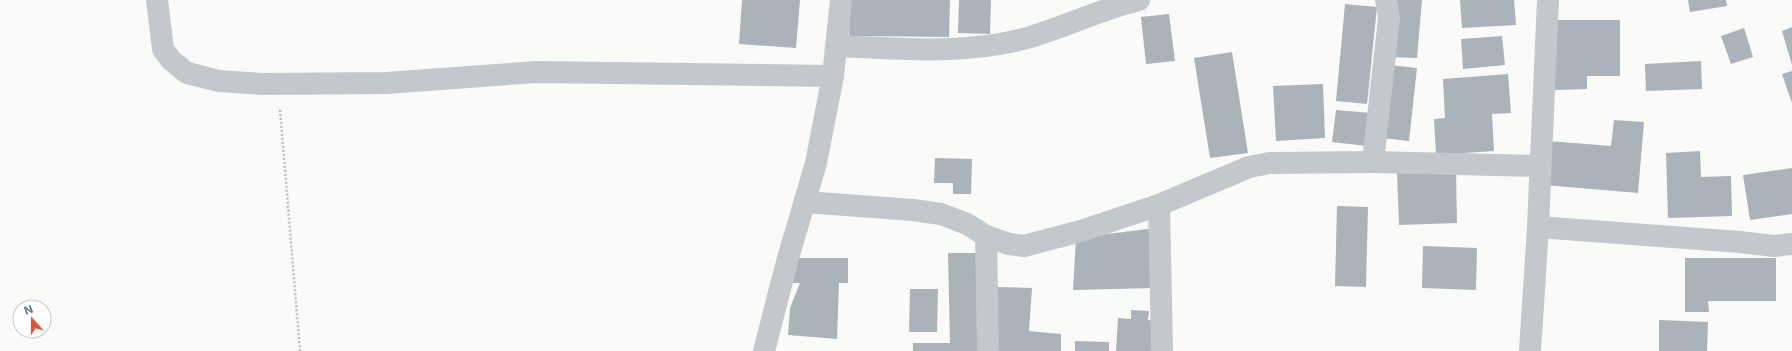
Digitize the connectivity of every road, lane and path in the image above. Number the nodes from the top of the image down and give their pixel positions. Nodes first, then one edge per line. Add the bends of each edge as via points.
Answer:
1 (157, 0) edge
2 (842, 0) edge
3 (1139, 0) edge
4 (1386, 0) edge
5 (1548, 0) edge
6 (837, 46) junction
7 (833, 76) junction
8 (278, 84) junction
9 (1373, 162) junction
10 (1540, 166) junction
11 (805, 202) junction
12 (1159, 205) junction
13 (1538, 227) junction
14 (986, 236) junction
15 (1792, 244) edge
16 (300, 351) edge
17 (764, 351) edge
18 (988, 351) edge
19 (1162, 351) edge
20 (1530, 351) edge

1 - 8 street via 163,49 171,60 187,73 219,81
2 - 6 street
3 - 6 street via 1026,38 990,46 931,50
4 - 9 street via 1389,17
5 - 10 street
6 - 7 street
7 - 8 street via 536,72 386,83
7 - 11 street via 816,163
8 - 16 path
9 - 10 street
9 - 12 street via 1270,162 1237,172
10 - 13 street
11 - 14 street via 941,214 968,224
11 - 17 street
12 - 14 street via 1081,231 1024,246
12 - 19 street
13 - 15 street via 1774,246
13 - 20 street
14 - 18 street

